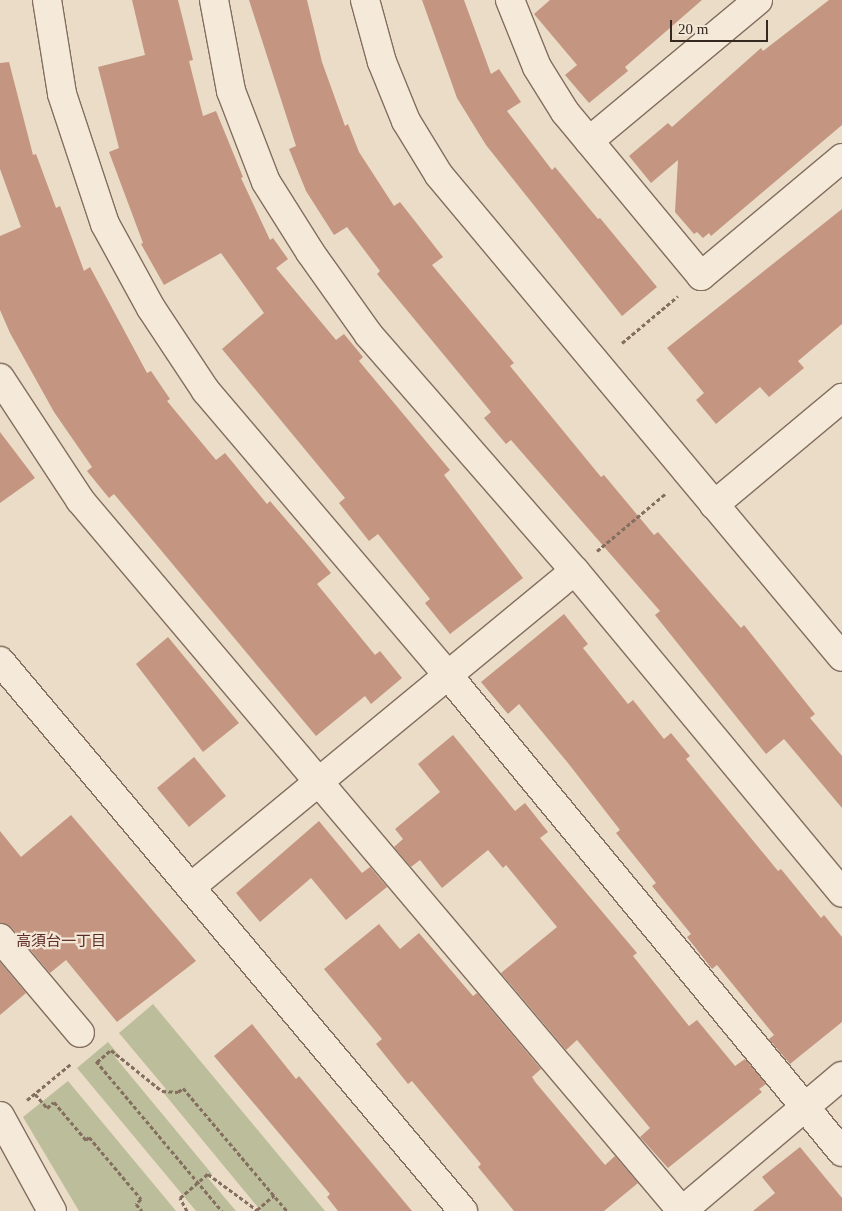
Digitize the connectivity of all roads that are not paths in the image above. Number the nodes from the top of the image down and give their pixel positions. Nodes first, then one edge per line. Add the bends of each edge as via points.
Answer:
1 (47, 0) edge
2 (214, 0) edge
3 (365, 0) edge
4 (510, 0) edge
5 (758, 0) edge
6 (589, 141) junction
7 (842, 158) edge
8 (0, 378) edge
9 (842, 398) edge
10 (714, 505) junction
11 (575, 571) junction
12 (842, 657) edge
13 (0, 661) edge
14 (447, 674) junction
15 (320, 780) junction
16 (191, 887) junction
17 (842, 893) edge
18 (0, 938) edge
19 (84, 1049) road end
20 (842, 1076) edge
21 (804, 1107) junction
22 (0, 1116) edge
23 (842, 1152) edge
24 (52, 1211) edge
25 (464, 1211) edge

1 - 14 street via 62,94 105,224 151,308 206,391
2 - 11 street via 231,91 271,190 368,335
3 - 10 street via 382,62 403,112 439,175
4 - 6 street via 537,68 565,112
5 - 6 street
6 - 7 street via 701,276
8 - 15 street via 80,500
9 - 10 street
10 - 12 street
11 - 14 street
11 - 17 street
13 - 16 street
14 - 15 street
14 - 21 street
15 - 16 street
15 - 21 street via 682,1211
16 - 25 street
18 - 19 street
20 - 21 street
21 - 23 street
22 - 24 street

